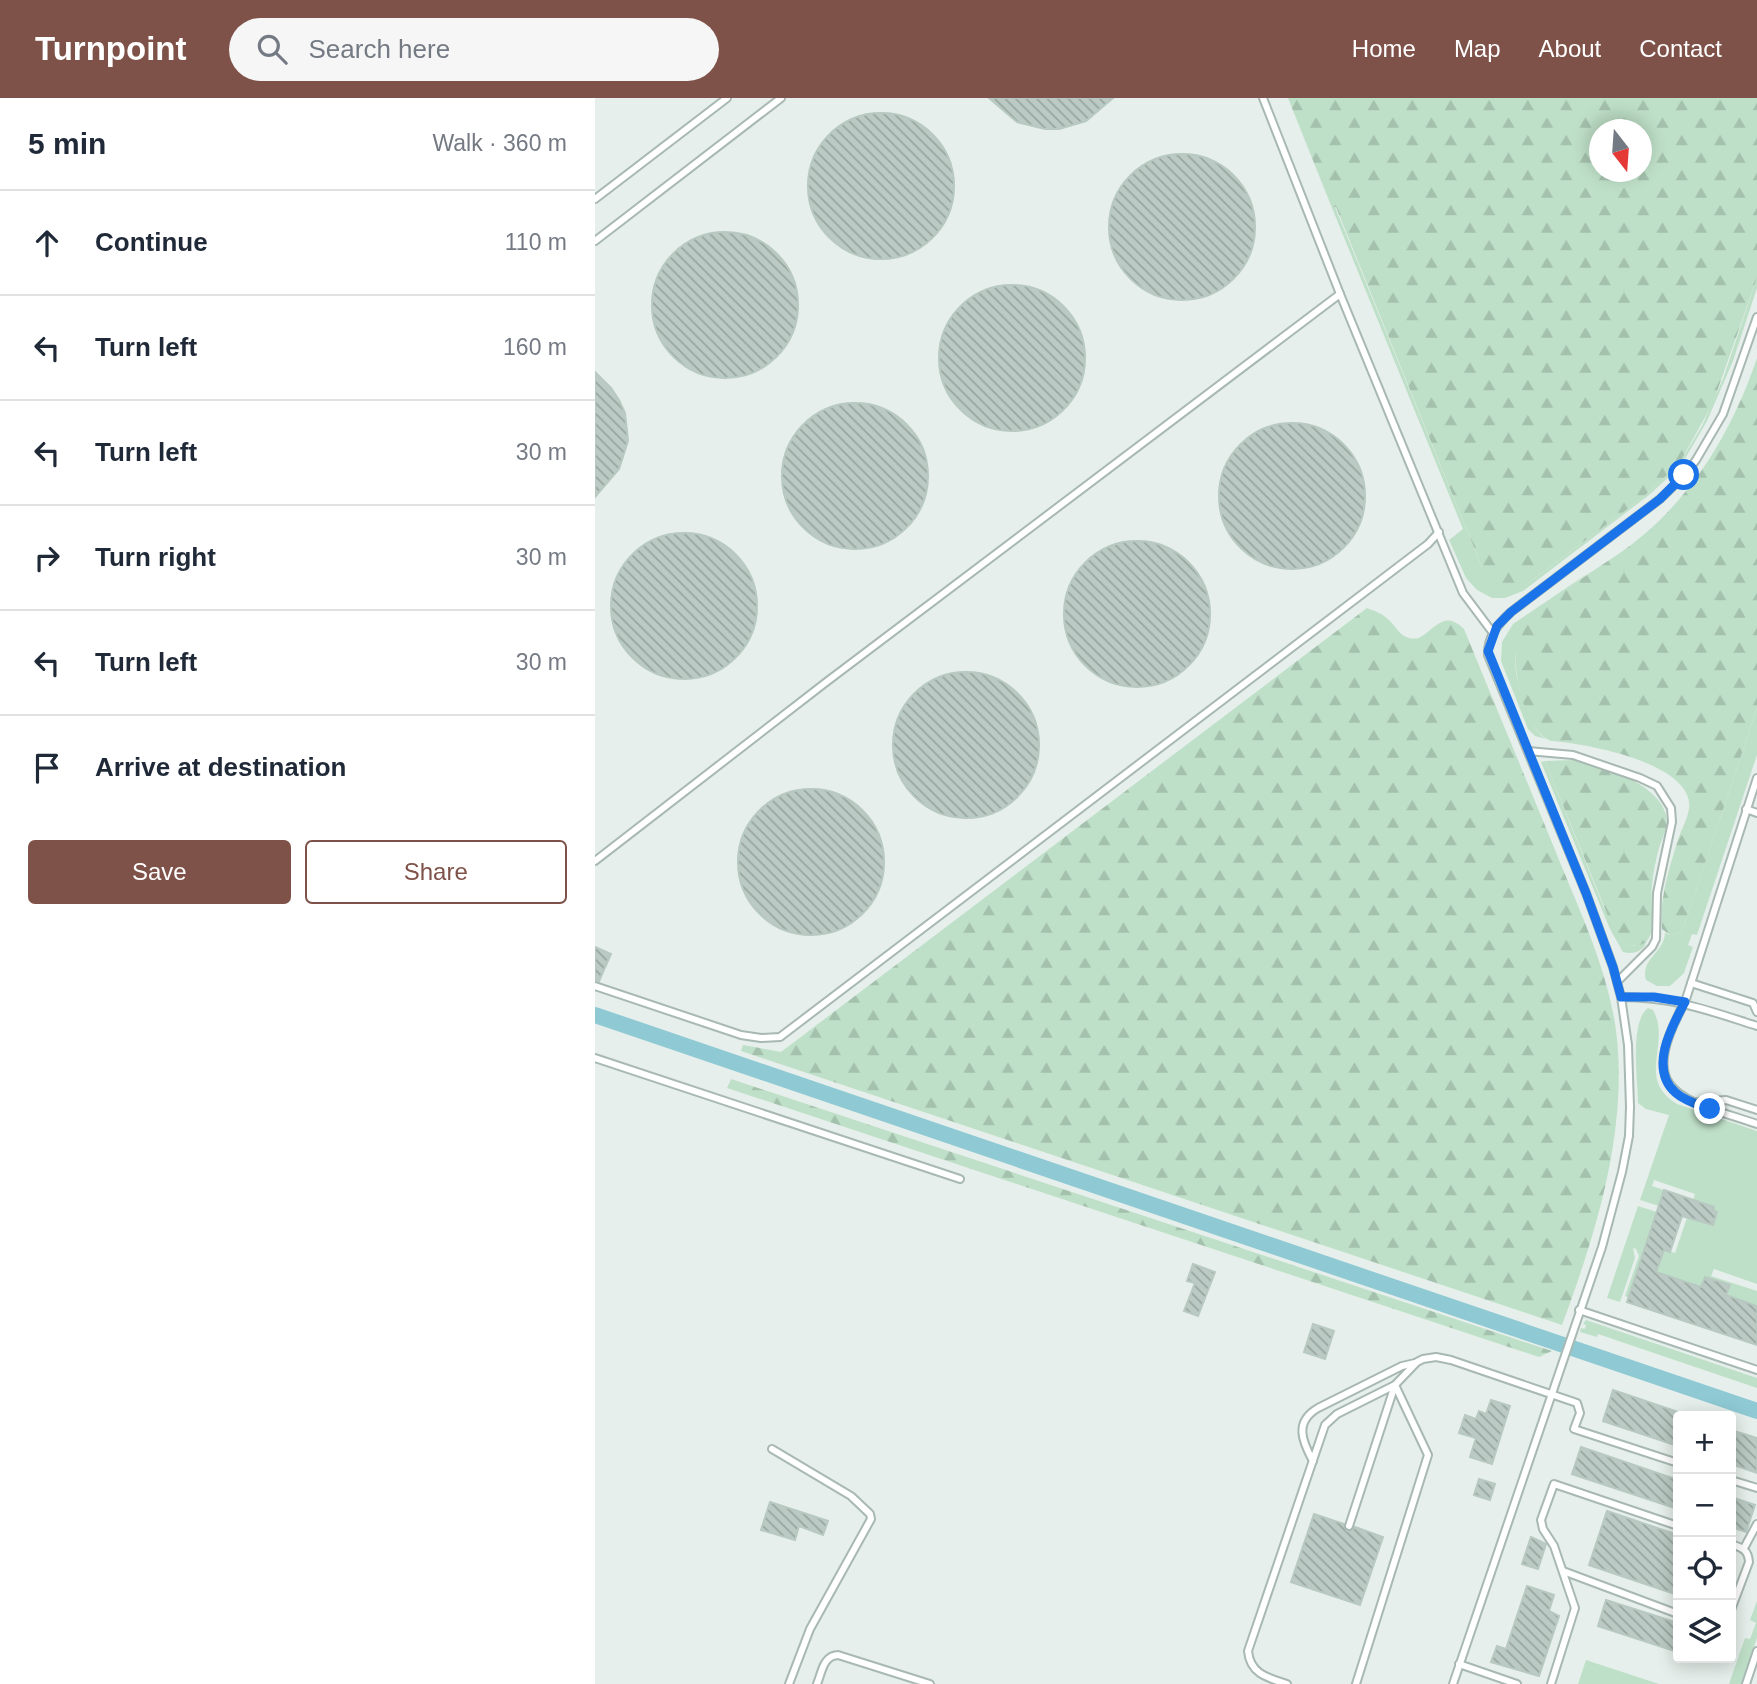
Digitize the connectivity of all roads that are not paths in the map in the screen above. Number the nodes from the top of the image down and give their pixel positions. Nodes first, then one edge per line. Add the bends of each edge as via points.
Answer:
1 (727, 98) edge
2 (781, 98) edge
3 (1263, 98) edge
4 (595, 199) edge
5 (595, 241) edge
6 (1339, 293) junction
7 (1757, 317) edge
8 (1439, 532) junction
9 (1493, 633) junction
10 (1528, 751) junction
11 (1757, 778) edge
12 (1746, 809) junction
13 (1757, 813) edge
14 (595, 861) edge
15 (1617, 982) junction
16 (1691, 983) junction
17 (595, 986) edge
18 (1621, 997) junction
19 (1685, 1002) junction
20 (1755, 1002) edge
21 (1757, 1012) edge
22 (1757, 1026) edge
23 (595, 1058) edge
24 (1692, 1102) junction
25 (1757, 1110) edge
26 (1757, 1124) edge
27 (960, 1178) dead end
28 (1579, 1310) junction
29 (1417, 1362) junction
30 (1757, 1370) edge
31 (1395, 1385) junction
32 (1551, 1394) junction
33 (772, 1449) dead end
34 (1313, 1461) junction
35 (1673, 1461) edge
36 (1736, 1482) edge
37 (1757, 1488) edge
38 (1673, 1524) edge
39 (1757, 1524) edge
40 (1349, 1525) dead end
41 (1736, 1546) edge
42 (1744, 1548) junction
43 (1563, 1571) junction
44 (1735, 1600) edge
45 (1673, 1612) edge
46 (1757, 1651) edge
47 (1459, 1664) junction
48 (789, 1684) edge
49 (817, 1684) edge
50 (930, 1684) edge
51 (1287, 1684) edge
52 (1356, 1684) edge
53 (1453, 1684) edge
54 (1517, 1684) edge
55 (1551, 1684) edge
56 (1746, 1684) edge

1 - 4 lane
2 - 5 lane
3 - 6 lane
6 - 8 lane
6 - 14 lane
7 - 9 lane via 1723,414 1684,475 1660,499 1511,612
8 - 9 lane via 1463,593
8 - 17 lane via 779,1037 741,1034
9 - 10 lane via 1488,655
10 - 15 lane
10 - 15 lane via 1573,755 1640,778 1657,786 1671,808 1657,892 1656,939
11 - 12 lane
12 - 13 lane
12 - 16 lane
15 - 18 lane
16 - 19 lane
16 - 20 lane
18 - 19 lane
18 - 28 lane via 1628,1045 1629,1136 1614,1206
19 - 22 lane
19 - 24 lane via 1670,1029 1664,1072 1676,1093
20 - 21 lane
23 - 27 lane
24 - 25 lane via 1726,1100
24 - 26 lane
28 - 30 lane
28 - 32 lane
29 - 31 lane
29 - 32 lane via 1441,1357
29 - 34 lane via 1307,1416 1301,1436
31 - 34 lane via 1329,1419
31 - 40 lane
31 - 52 lane via 1428,1455
32 - 35 lane via 1577,1403 1580,1409 1574,1429
32 - 47 lane
33 - 48 lane via 851,1496 871,1519 810,1629
34 - 51 lane via 1248,1651 1255,1670
36 - 37 lane
38 - 43 lane via 1554,1484 1541,1520
39 - 42 lane
41 - 42 lane
42 - 44 lane via 1749,1562
43 - 45 lane
43 - 55 lane via 1575,1608
46 - 56 lane
47 - 53 lane
47 - 54 lane
49 - 50 lane via 832,1655

